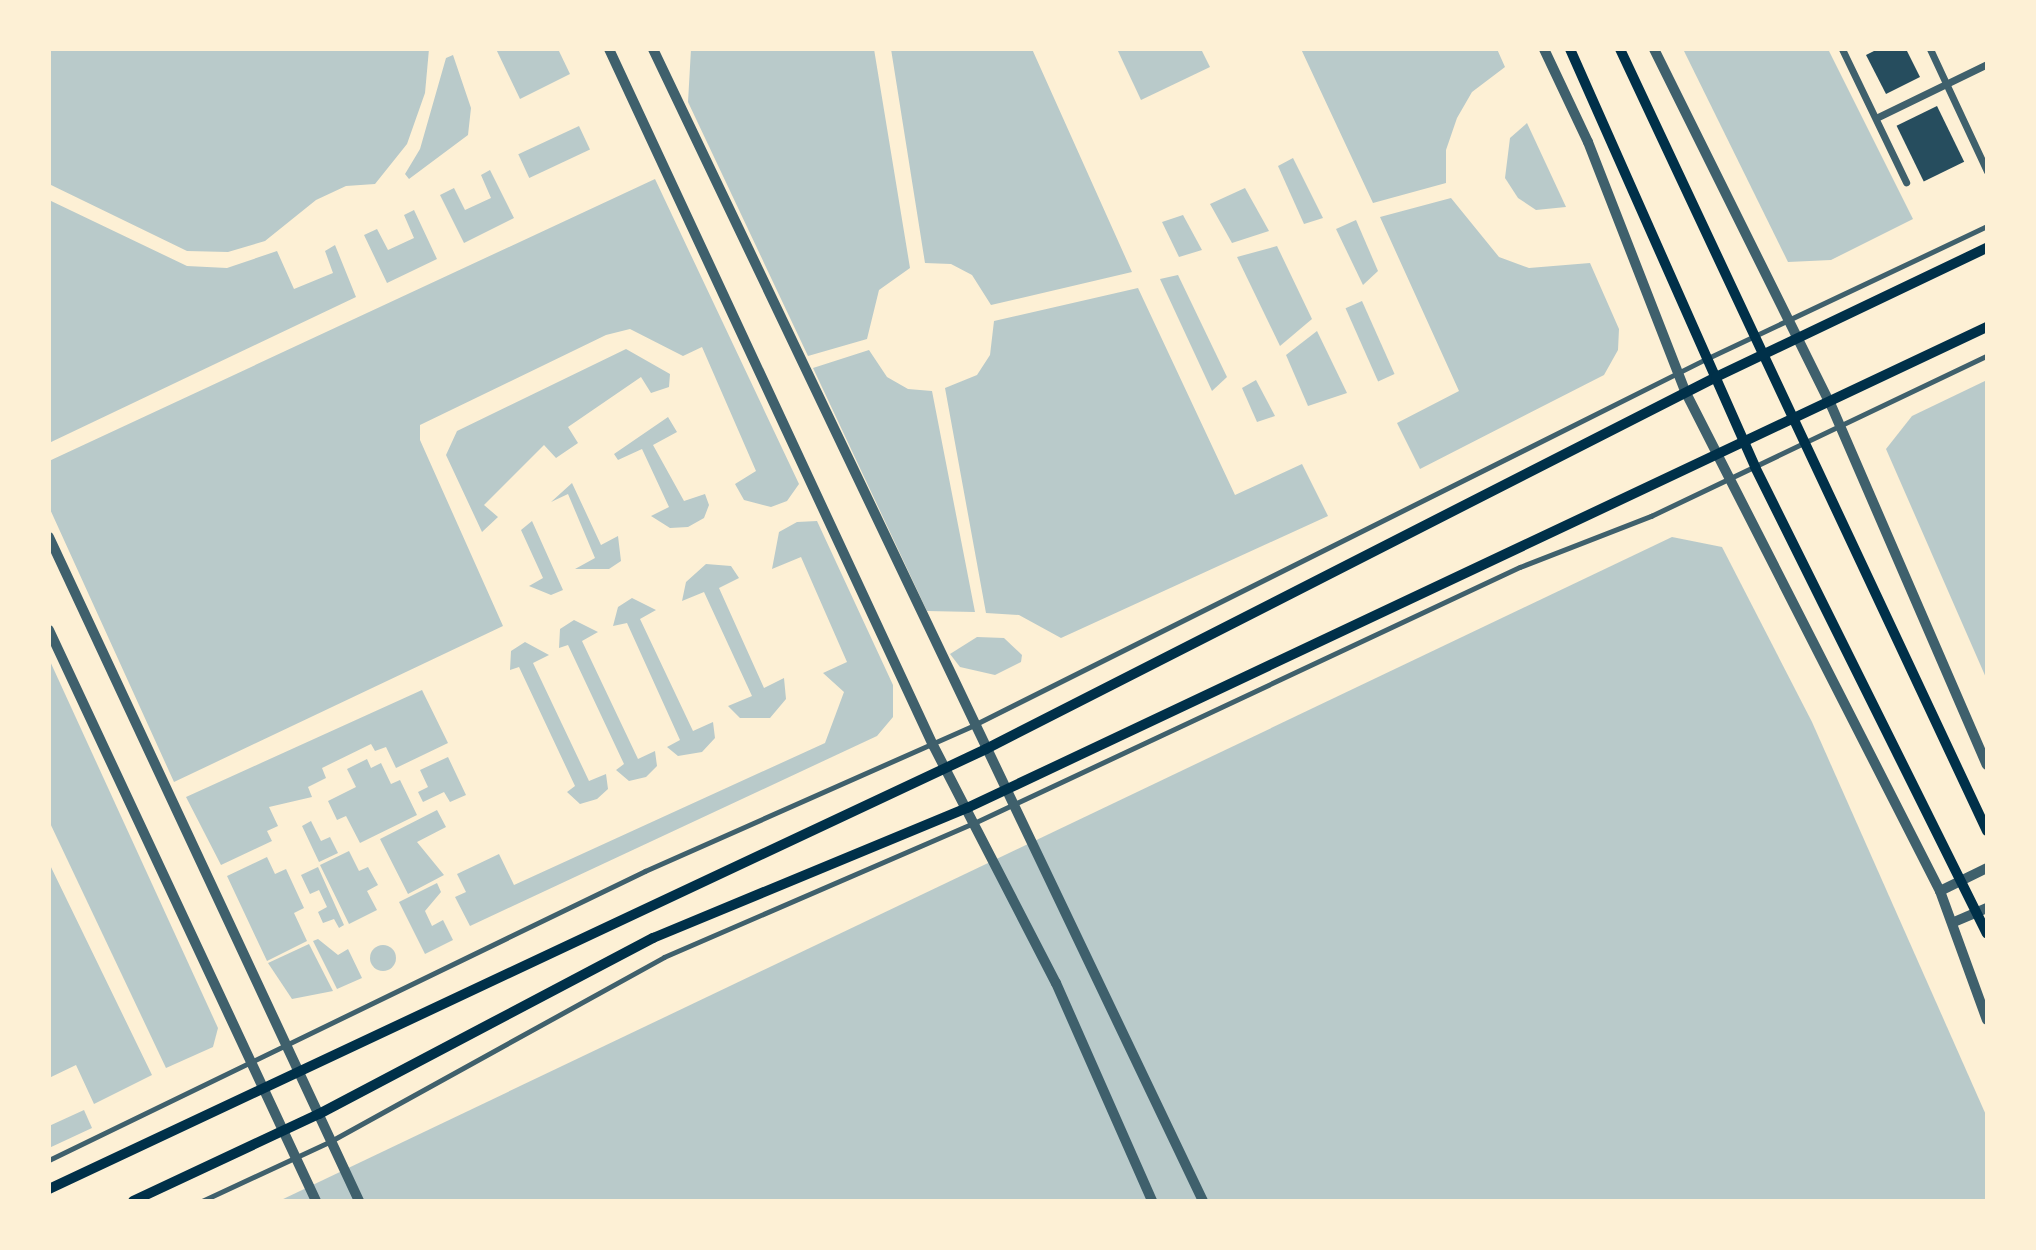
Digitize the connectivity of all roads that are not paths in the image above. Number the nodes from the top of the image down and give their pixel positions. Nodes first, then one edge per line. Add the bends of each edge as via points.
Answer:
1 (609, 49) edge
2 (653, 49) edge
3 (1544, 49) edge
4 (1570, 49) edge
5 (1620, 49) edge
6 (1654, 49) edge
7 (1842, 49) edge
8 (1930, 49) edge
9 (1987, 64) edge
10 (1946, 84) junction
11 (1876, 118) junction
12 (1987, 171) edge
13 (1906, 182) dead end
14 (1987, 226) edge
15 (1987, 248) edge
16 (1788, 320) junction
17 (1987, 327) edge
18 (1754, 335) junction
19 (1796, 338) junction
20 (1762, 355) junction
21 (1987, 356) edge
22 (1706, 359) junction
23 (1677, 373) junction
24 (1716, 377) junction
25 (1686, 393) junction
26 (1831, 405) junction
27 (1794, 423) junction
28 (1841, 427) junction
29 (1745, 445) junction
30 (1803, 445) junction
31 (1717, 458) junction
32 (1755, 467) junction
33 (1726, 479) junction
34 (49, 537) edge
35 (49, 629) edge
36 (974, 725) junction
37 (933, 745) junction
38 (986, 749) junction
39 (1987, 765) edge
40 (947, 768) junction
41 (1006, 790) junction
42 (1013, 805) junction
43 (967, 808) junction
44 (972, 824) junction
45 (1987, 831) edge
46 (1987, 868) edge
47 (1965, 880) junction
48 (1940, 891) junction
49 (1983, 909) edge
50 (1954, 922) junction
51 (1987, 934) edge
52 (1987, 1020) edge
53 (286, 1049) junction
54 (251, 1067) junction
55 (300, 1074) junction
56 (265, 1091) junction
57 (319, 1114) junction
58 (282, 1132) junction
59 (331, 1141) junction
60 (295, 1158) junction
61 (49, 1160) edge
62 (49, 1189) edge
63 (133, 1201) edge
64 (202, 1201) edge
65 (316, 1201) edge
66 (359, 1201) edge
67 (1152, 1201) edge
68 (1203, 1201) edge

1 - 37 street
2 - 36 street
3 - 23 street via 1588,142
4 - 22 main road
5 - 18 main road
6 - 16 street
7 - 11 street
8 - 10 street
9 - 10 street
10 - 11 street
10 - 12 street
11 - 13 street
14 - 16 lane
15 - 19 main road
16 - 18 lane
16 - 19 street
17 - 26 main road
18 - 20 main road
18 - 22 lane
19 - 20 main road
19 - 26 street
20 - 24 main road
20 - 27 main road
21 - 28 lane
22 - 23 lane
22 - 24 main road
23 - 25 street
23 - 36 lane
24 - 25 main road
24 - 29 main road
25 - 31 street
25 - 38 main road
26 - 27 main road
26 - 28 street
27 - 29 main road
27 - 30 main road
28 - 30 lane
28 - 39 street
29 - 31 main road
29 - 32 main road
30 - 32 lane
30 - 45 main road
31 - 33 street
31 - 41 main road
32 - 33 lane
32 - 47 main road
33 - 42 lane via 1520,567
33 - 48 street
34 - 53 street
35 - 54 street
36 - 37 lane
36 - 38 street
37 - 40 street
37 - 53 lane via 645,871
38 - 40 main road
38 - 41 street
40 - 43 street
40 - 55 main road
41 - 42 street
41 - 43 main road
42 - 44 lane
42 - 68 street
43 - 44 street
43 - 57 main road via 653,938
44 - 59 lane via 664,957
44 - 67 street via 1056,983
46 - 47 street
47 - 48 street
47 - 49 main road
48 - 50 street
49 - 50 street
49 - 51 main road
50 - 52 street
53 - 54 lane
53 - 55 street
54 - 56 street
54 - 61 lane
55 - 56 main road
55 - 57 street
56 - 58 street
56 - 62 main road
57 - 58 main road
57 - 59 street
58 - 60 street
58 - 63 main road
59 - 60 lane
59 - 66 street
60 - 64 lane
60 - 65 street

